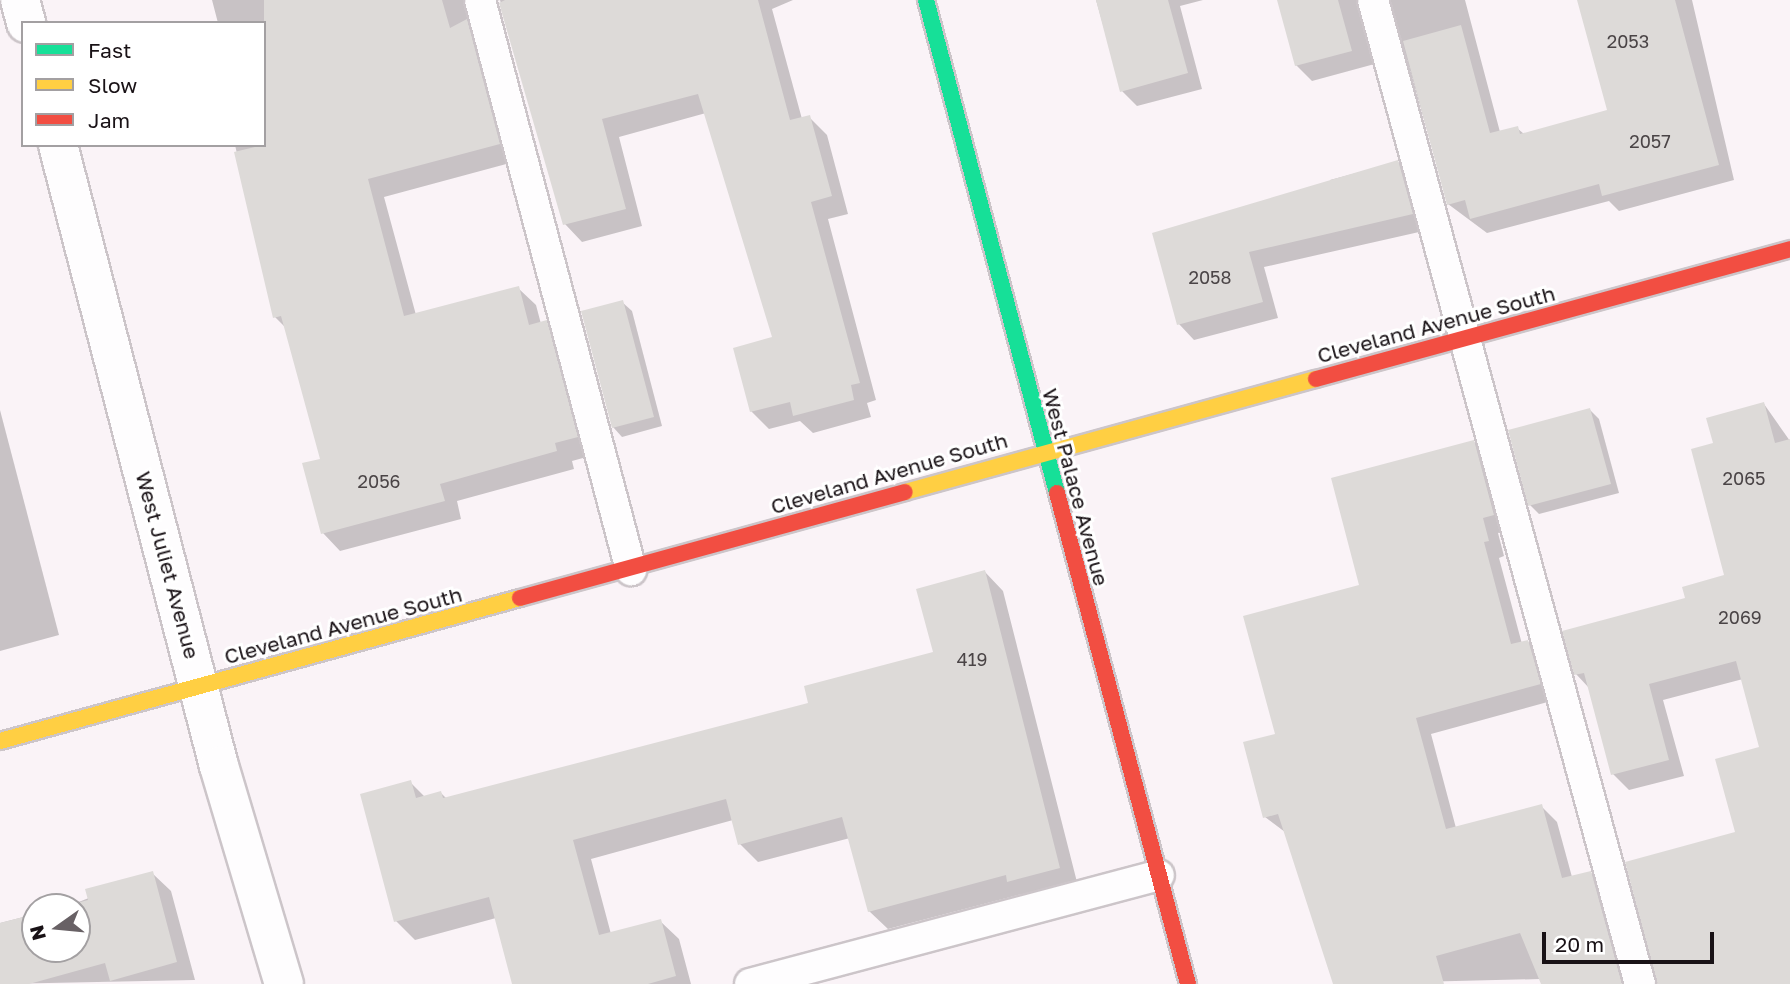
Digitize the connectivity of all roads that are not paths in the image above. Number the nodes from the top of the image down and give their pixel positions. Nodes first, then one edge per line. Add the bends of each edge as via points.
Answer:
1 (20, 0) edge
2 (480, 0) edge
3 (926, 0) edge
4 (1373, 0) edge
5 (25, 21) edge
6 (59, 147) edge
7 (1790, 249) edge
8 (1462, 340) junction
9 (1044, 450) junction
10 (631, 570) junction
11 (200, 687) junction
12 (0, 741) edge
13 (1159, 875) junction
14 (758, 983) edge
15 (284, 984) edge
16 (1188, 984) edge
17 (1640, 984) edge

1 - 5 street
2 - 10 lane
3 - 9 street, West Palace Avenue
4 - 8 lane
6 - 11 street, West Juliet Avenue
7 - 8 street, Cleveland Avenue South
8 - 9 street, Cleveland Avenue South
8 - 17 lane
9 - 10 street, Cleveland Avenue South
9 - 13 street, West Palace Avenue
10 - 11 street, Cleveland Avenue South
11 - 12 street, Cleveland Avenue South
11 - 15 street, West Juliet Avenue
13 - 14 lane
13 - 16 street, West Palace Avenue

